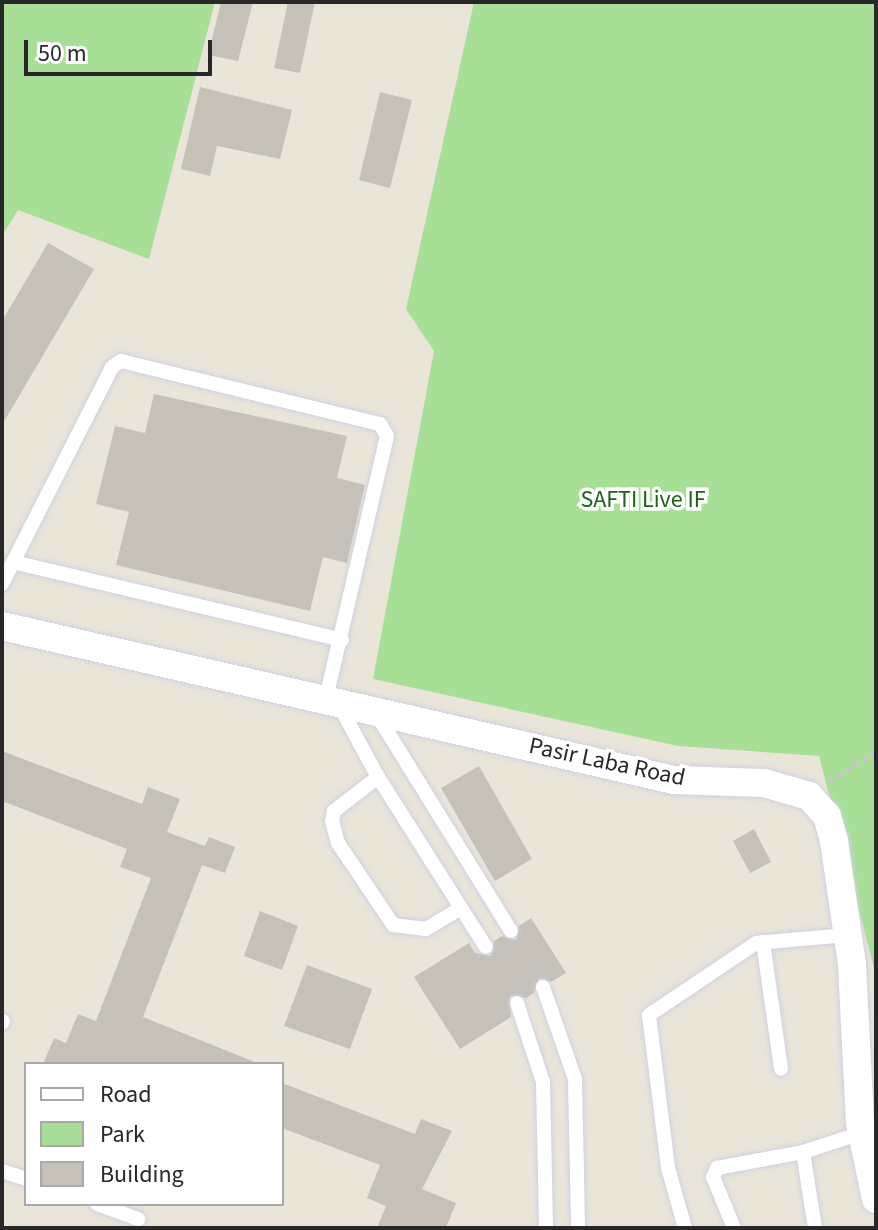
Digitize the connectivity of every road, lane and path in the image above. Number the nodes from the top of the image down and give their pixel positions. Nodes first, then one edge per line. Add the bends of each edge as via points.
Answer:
1 (13, 562) junction
2 (2, 584) edge
3 (2, 626) edge
4 (342, 640) junction
5 (332, 704) junction
6 (375, 711) junction
7 (876, 751) edge
8 (378, 777) junction
9 (809, 796) junction
10 (461, 908) junction
11 (511, 931) dead end
12 (847, 935) junction
13 (763, 942) junction
14 (486, 947) dead end
15 (543, 987) dead end
16 (517, 1003) dead end
17 (781, 1069) dead end
18 (862, 1133) junction
19 (803, 1152) junction
20 (2, 1171) edge
21 (24, 1178) edge
22 (876, 1199) edge
23 (102, 1206) edge
24 (138, 1219) dead end
25 (546, 1228) edge
26 (578, 1228) edge
27 (685, 1228) edge
28 (734, 1228) edge
29 (815, 1228) edge

1 - 2 lane
1 - 4 lane
1 - 4 lane via 112,367 129,360 384,427 387,436
3 - 5 street, Pasir Laba Road
4 - 5 lane
5 - 6 street, Pasir Laba Road
5 - 8 lane
6 - 9 street, Pasir Laba Road via 674,780 764,783
6 - 11 lane
7 - 9 path
8 - 10 lane
8 - 10 lane via 334,811 333,832 346,856 387,919 402,929 426,929
9 - 12 street via 827,816 834,841
10 - 14 lane
12 - 13 lane
12 - 18 street
13 - 17 lane
13 - 27 lane via 649,1015 668,1168
15 - 26 lane via 575,1079
16 - 25 lane via 543,1082
18 - 19 lane
18 - 22 street
19 - 28 lane via 717,1168 713,1177
19 - 29 lane
20 - 21 lane
23 - 24 lane

